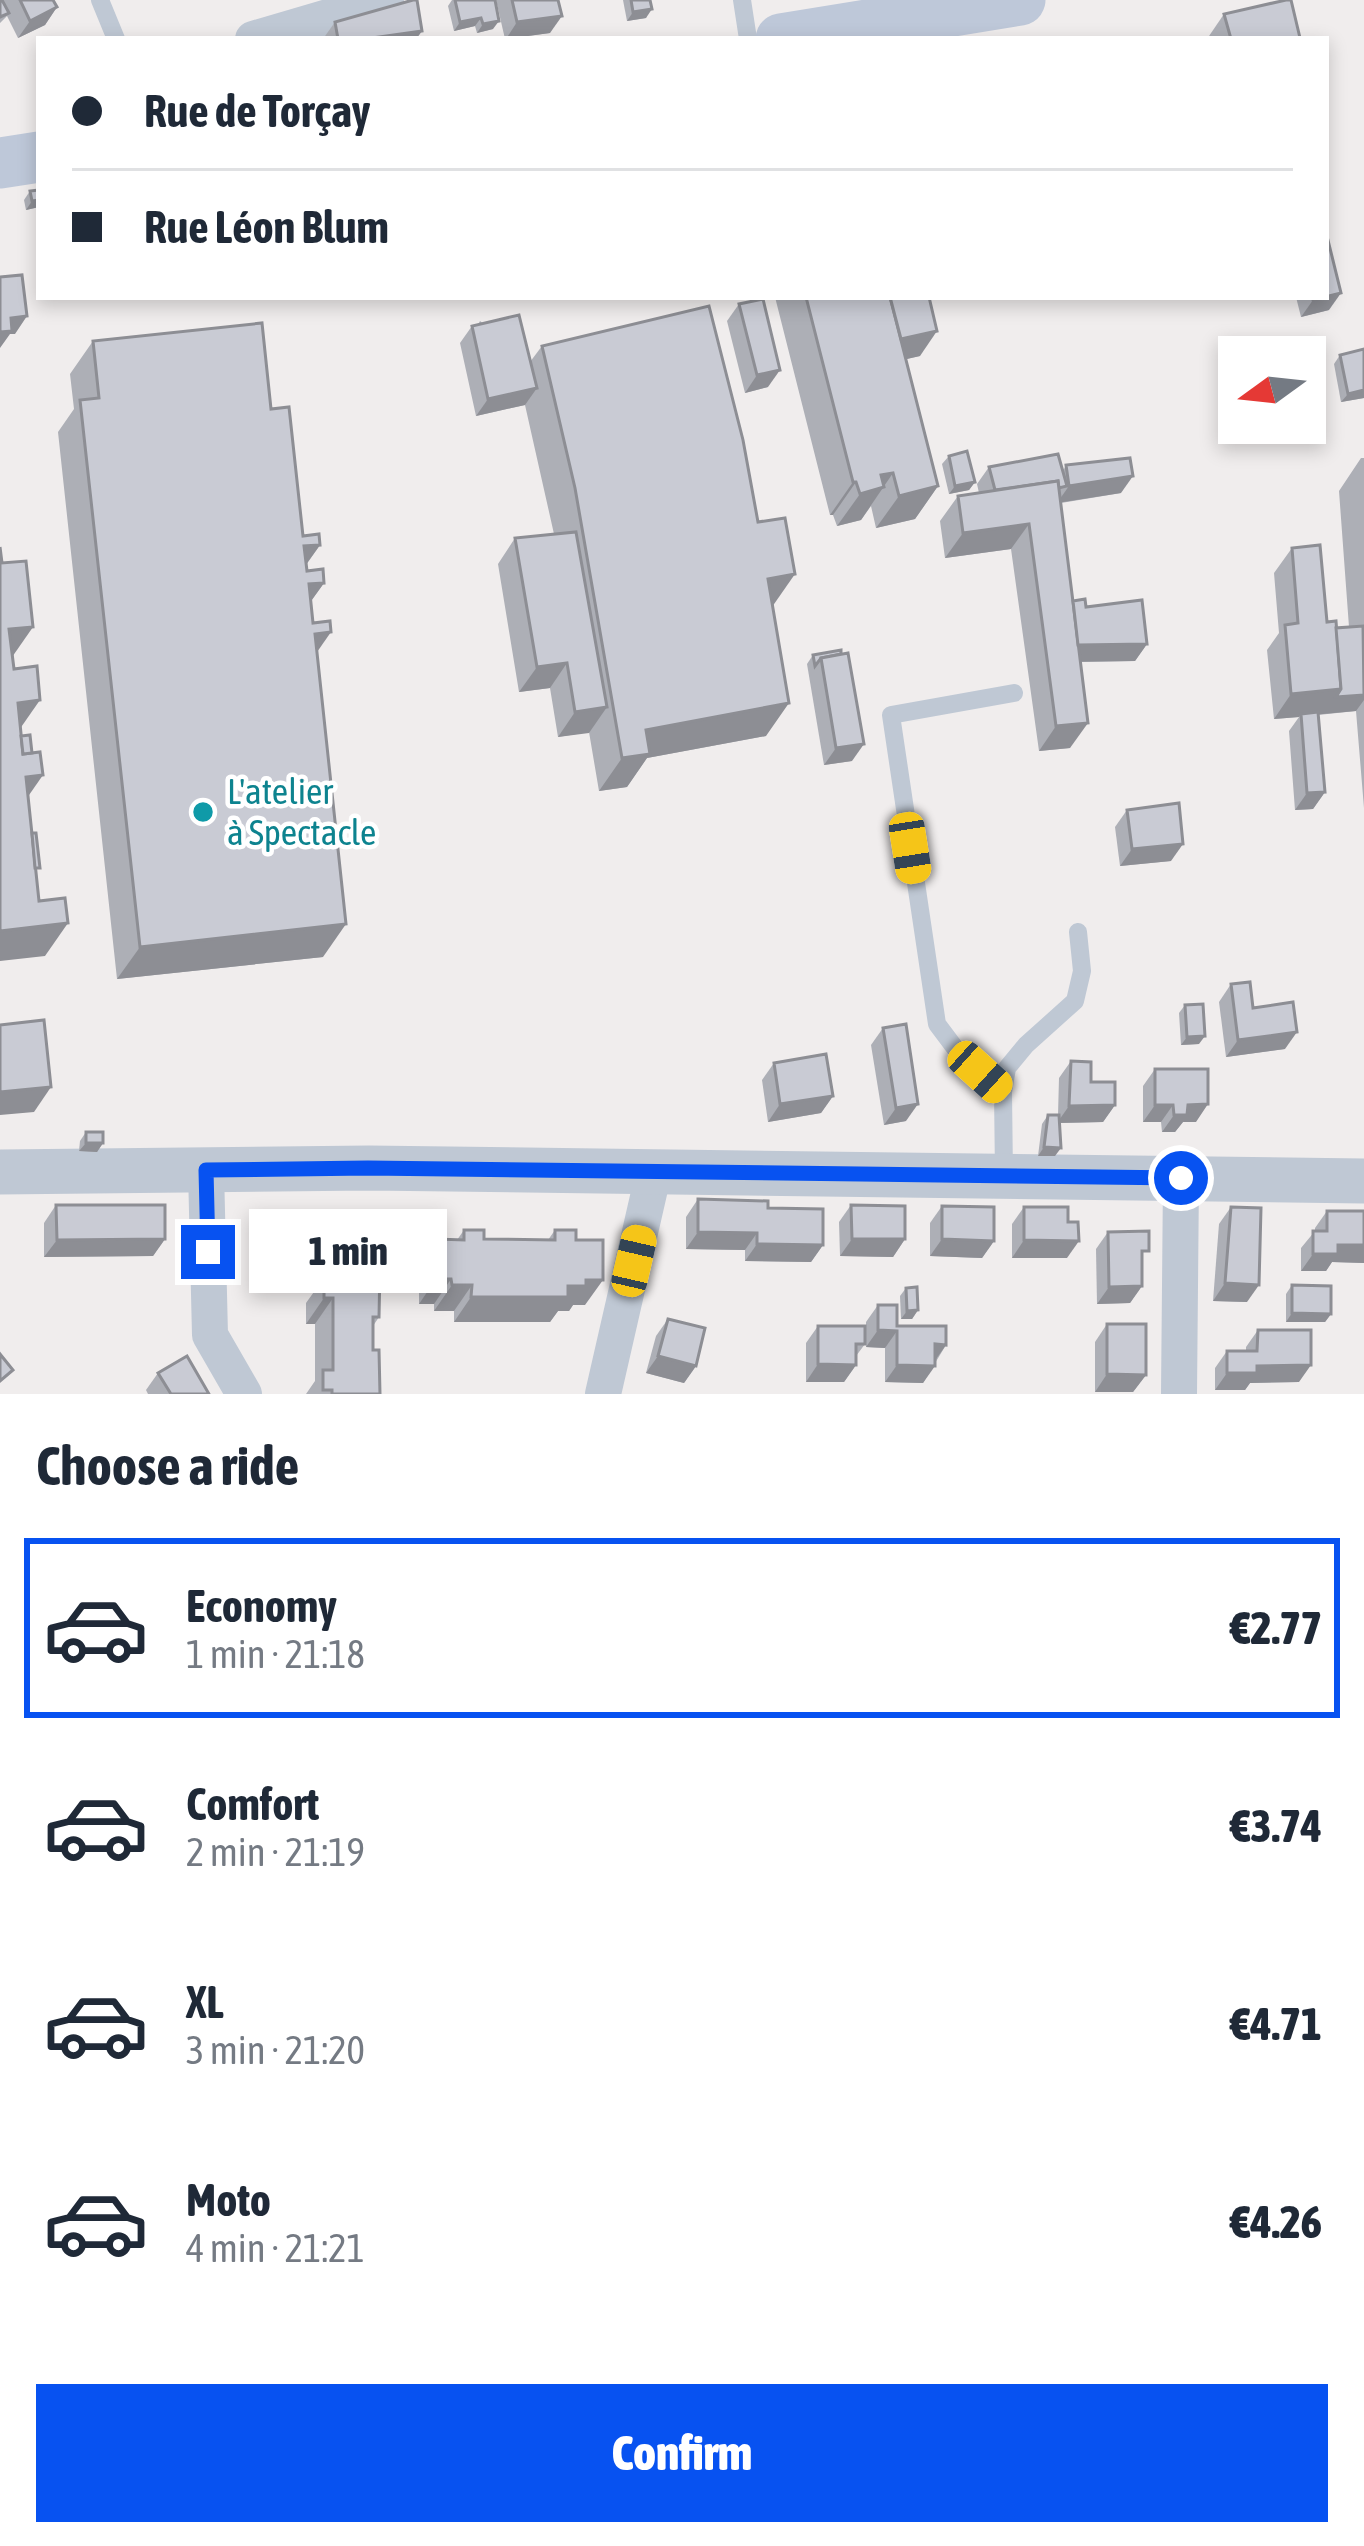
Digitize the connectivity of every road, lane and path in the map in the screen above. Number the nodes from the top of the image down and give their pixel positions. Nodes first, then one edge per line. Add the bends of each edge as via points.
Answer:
1 (100, 0) edge
2 (386, 0) edge
3 (742, 0) edge
4 (1020, 0) edge
5 (903, 9) edge
6 (115, 36) edge
7 (263, 36) edge
8 (748, 36) edge
9 (793, 36) edge
10 (36, 157) edge
11 (0, 163) edge
12 (1014, 693) dead end
13 (1078, 932) dead end
14 (1003, 1092) junction
15 (206, 1170) junction
16 (0, 1172) edge
17 (654, 1172) junction
18 (1004, 1176) junction
19 (1181, 1178) junction
20 (1364, 1181) edge
21 (244, 1394) edge
22 (603, 1394) edge
23 (1179, 1394) edge

1 - 6 lane
2 - 7 street
3 - 8 lane
4 - 5 main road
5 - 9 main road
10 - 11 main road
12 - 14 lane via 891,715 937,1024
13 - 14 lane via 1075,1001 1007,1068
14 - 18 lane
15 - 16 street
15 - 17 street
15 - 21 street via 210,1335
17 - 18 street
17 - 22 street
18 - 19 street
19 - 20 street
19 - 23 street

